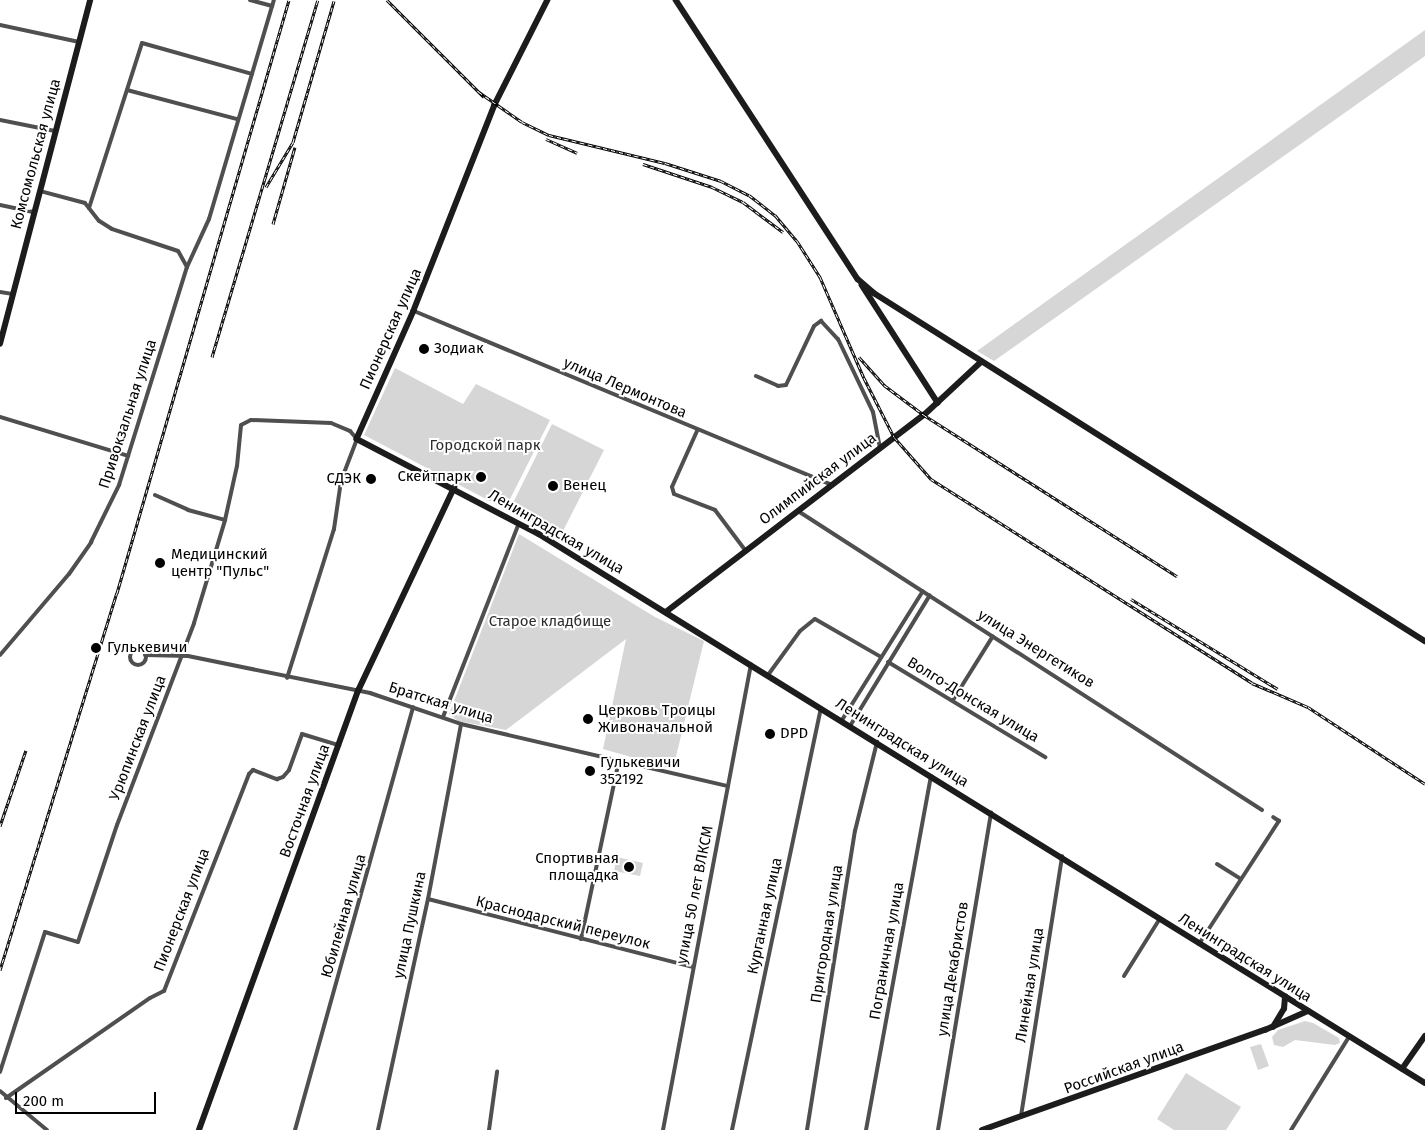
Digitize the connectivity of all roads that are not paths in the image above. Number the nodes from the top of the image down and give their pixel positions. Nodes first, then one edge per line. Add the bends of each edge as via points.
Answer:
1 (90, 0) edge
2 (250, 0) edge
3 (274, 0) edge
4 (548, 0) edge
5 (676, 0) edge
6 (272, 6) junction
7 (0, 25) edge
8 (79, 42) junction
9 (252, 74) junction
10 (127, 90) junction
11 (0, 120) edge
12 (237, 120) junction
13 (55, 131) junction
14 (40, 190) junction
15 (0, 205) edge
16 (89, 208) junction
17 (34, 212) junction
18 (187, 267) junction
19 (858, 279) junction
20 (0, 292) edge
21 (12, 294) junction
22 (414, 311) junction
23 (0, 344) edge
24 (981, 362) junction
25 (756, 376) dead end
26 (938, 403) junction
27 (0, 417) edge
28 (697, 431) junction
29 (357, 439) junction
30 (880, 447) junction
31 (128, 456) junction
32 (829, 484) junction
33 (454, 488) junction
34 (155, 495) dead end
35 (796, 510) junction
36 (225, 520) junction
37 (519, 523) junction
38 (744, 550) junction
39 (923, 591) junction
40 (930, 595) junction
41 (666, 612) junction
42 (993, 636) junction
43 (1425, 641) edge
44 (0, 654) edge
45 (145, 655) junction
46 (182, 656) junction
47 (881, 657) junction
48 (888, 662) junction
49 (751, 664) junction
50 (768, 675) junction
51 (288, 678) junction
52 (358, 691) junction
53 (953, 700) junction
54 (413, 707) junction
55 (821, 708) junction
56 (443, 717) junction
57 (842, 720) junction
58 (461, 724) junction
59 (850, 726) junction
60 (877, 742) junction
61 (339, 745) junction
62 (1046, 758) dead end
63 (618, 760) junction
64 (931, 776) junction
65 (728, 786) junction
66 (1262, 810) dead end
67 (991, 812) junction
68 (1273, 817) dead end
69 (1062, 856) junction
70 (1217, 864) dead end
71 (1241, 878) junction
72 (428, 900) junction
73 (1159, 920) junction
74 (581, 940) junction
75 (1199, 944) junction
76 (692, 967) junction
77 (1124, 976) dead end
78 (1285, 997) junction
79 (1308, 1011) junction
80 (1273, 1027) junction
81 (1425, 1036) edge
82 (1349, 1037) junction
83 (1402, 1070) junction
84 (0, 1072) edge
85 (497, 1072) dead end
86 (1425, 1083) edge
87 (0, 1092) edge
88 (6, 1098) junction
89 (1021, 1117) junction
90 (47, 1130) edge
91 (199, 1130) edge
92 (294, 1130) edge
93 (378, 1130) edge
94 (489, 1130) edge
95 (663, 1130) edge
96 (732, 1130) edge
97 (807, 1130) edge
98 (866, 1130) edge
99 (938, 1130) edge
100 (982, 1130) edge
101 (1291, 1130) edge

1 - 8 street, Комсомольская улица
2 - 6 street
3 - 6 street, Привокзальная улица
4 - 22 street, Пионерская улица via 495,105
5 - 19 street
6 - 9 street, Привокзальная улица
7 - 8 street
8 - 13 street, Комсомольская улица
9 - 10 street via 142,43
9 - 12 street, Привокзальная улица
10 - 12 street
10 - 16 street
11 - 13 street
12 - 18 street, Привокзальная улица via 209,219
13 - 14 street, Комсомольская улица
14 - 16 street via 74,199
14 - 17 street, Комсомольская улица
15 - 17 street
16 - 18 street via 99,222 112,229 178,251
17 - 21 street, Комсомольская улица
18 - 31 street, Привокзальная улица
19 - 24 street via 874,293
19 - 26 street
20 - 21 street
21 - 23 street, Комсомольская улица
22 - 28 street, улица Лермонтова
22 - 29 street, Пионерская улица
24 - 26 street, Олимпийская улица
24 - 43 street
25 - 30 street via 778,386 786,385 814,326 821,321 838,339 873,412
26 - 30 street, Олимпийская улица
27 - 31 street
28 - 32 street, улица Лермонтова
28 - 38 street via 672,487 674,494 715,510
29 - 33 street, Ленинградская улица
29 - 36 street, Урюпинская улица via 350,431 331,423 244,422
29 - 51 street, Пионерская улица via 341,481 334,529
30 - 32 street, Олимпийская улица
31 - 44 street, Привокзальная улица via 119,485 91,542 50,600
32 - 35 street, Олимпийская улица
33 - 37 street, Ленинградская улица
33 - 52 street, Восточная улица
34 - 36 street via 188,510
35 - 38 street, Олимпийская улица
35 - 39 street, улица Энергетиков
36 - 46 street, Урюпинская улица
37 - 41 street, Ленинградская улица
37 - 56 street
38 - 41 street, Олимпийская улица
39 - 40 street, улица Энергетиков
39 - 47 street
40 - 42 street, улица Энергетиков
40 - 48 street
41 - 49 street, Ленинградская улица
42 - 53 street
42 - 66 street, улица Энергетиков
45 - 45 street via 135,649 130,659 141,664
45 - 46 street, Братская улица
46 - 51 street, Братская улица
46 - 84 street, Урюпинская улица via 117,824 78,942 45,932
47 - 50 street via 815,619 800,631
47 - 57 street
48 - 53 street, Волго-Донская улица
48 - 59 street
49 - 50 street, Ленинградская улица
49 - 65 street, улица 50 лет ВЛКСМ
50 - 55 street, Ленинградская улица
51 - 52 street, Братская улица
52 - 54 street, Братская улица
52 - 61 street, Восточная улица
53 - 62 street, Волго-Донская улица
54 - 56 street, Братская улица
54 - 92 street, Юбилейная улица
55 - 57 street, Ленинградская улица
55 - 96 street, Курганная улица
56 - 58 street, Братская улица
57 - 59 street, Ленинградская улица
58 - 63 street, Братская улица
58 - 72 street, улица Пушкина
59 - 60 street, Ленинградская улица
60 - 64 street, Ленинградская улица
60 - 97 street, Пригородная улица via 855,831
61 - 88 street, Пионерская улица via 302,734 289,770 283,777 277,779 253,770 249,774 164,992 150,998
61 - 91 street, Восточная улица
63 - 65 street, Братская улица
63 - 74 street
64 - 67 street, Ленинградская улица
64 - 98 street, Пограничная улица
65 - 76 street, улица 50 лет ВЛКСМ
67 - 69 street, Ленинградская улица
67 - 99 street, улица Декабристов
68 - 71 street via 1279,821
69 - 73 street, Ленинградская улица
69 - 89 street, Линейная улица
70 - 71 street
71 - 75 street
72 - 74 street, Краснодарский переулок
72 - 93 street, улица Пушкина
73 - 75 street, Ленинградская улица
73 - 77 street
74 - 76 street, Краснодарский переулок
75 - 78 street, Ленинградская улица
76 - 95 street, улица 50 лет ВЛКСМ
78 - 79 street, Ленинградская улица
78 - 80 street via 1284,1009
79 - 80 street, Российская улица
79 - 82 street, Ленинградская улица
80 - 89 street, Российская улица
81 - 83 street
82 - 83 street, Ленинградская улица
82 - 101 street
83 - 86 street, Ленинградская улица
85 - 94 street
87 - 88 street
88 - 90 street
89 - 100 street, Российская улица

